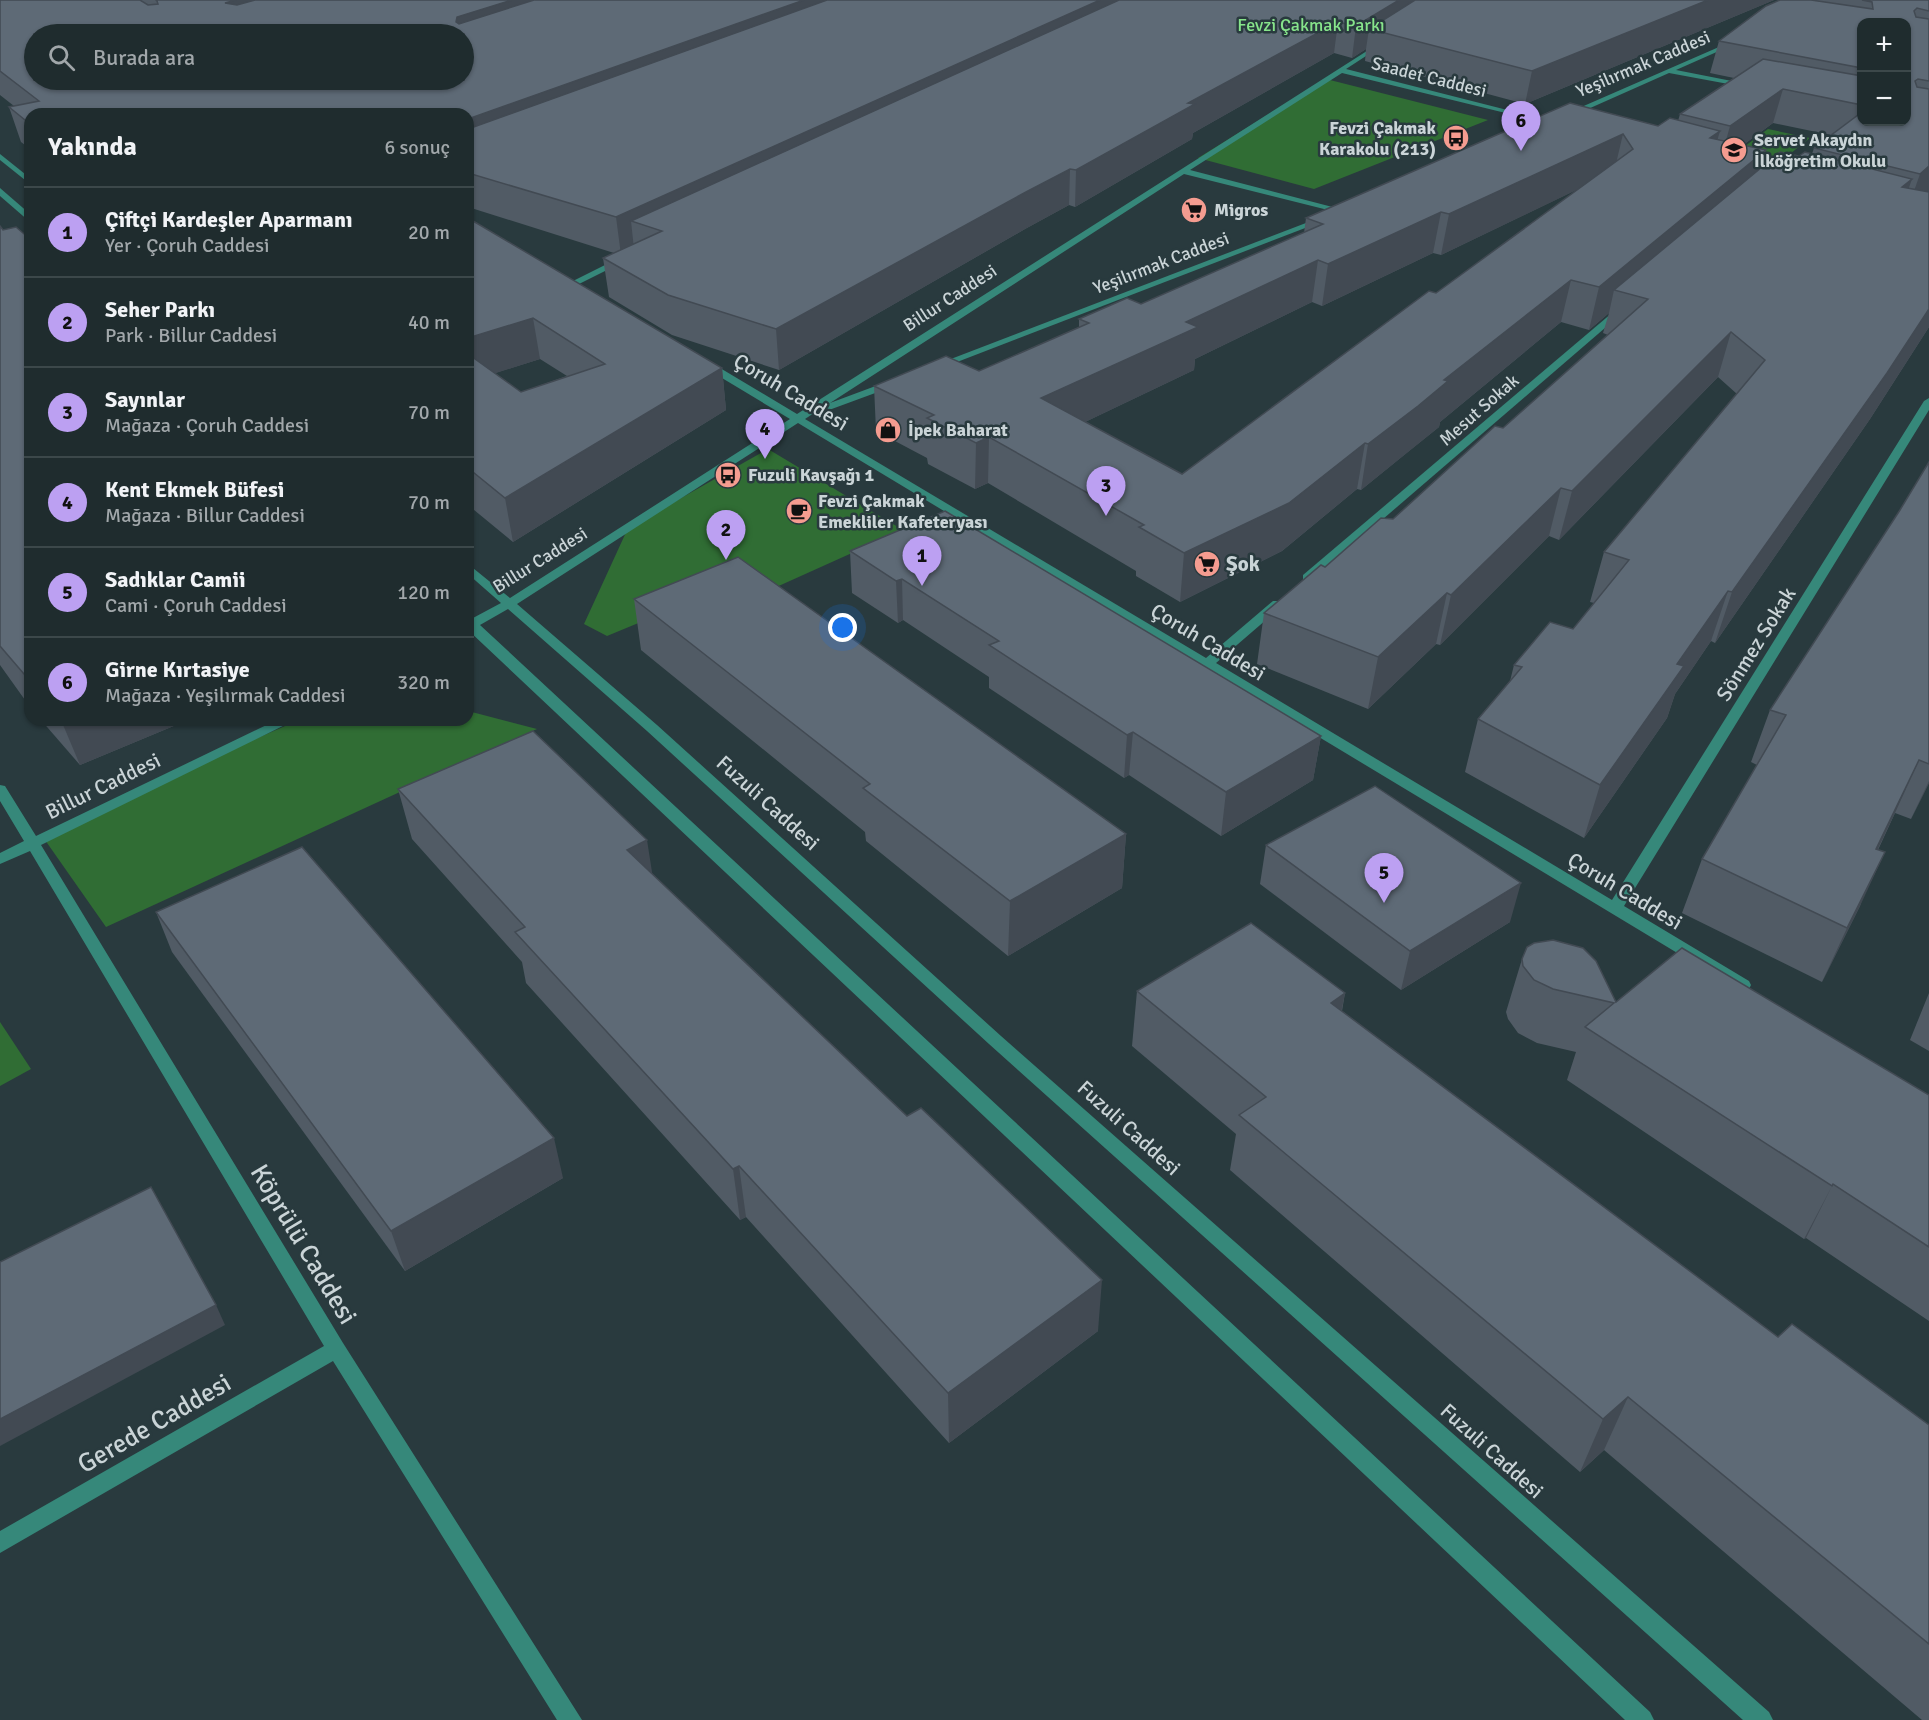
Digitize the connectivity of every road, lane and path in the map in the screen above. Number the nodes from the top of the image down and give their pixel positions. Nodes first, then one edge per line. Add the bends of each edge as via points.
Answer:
1 (1749, 36) edge
2 (1390, 38) edge
3 (1340, 70) junction
4 (1669, 71) junction
5 (1759, 89) edge
6 (1550, 122) junction
7 (1562, 125) edge
8 (1539, 127) edge
9 (0, 156) edge
10 (1184, 171) junction
11 (24, 177) edge
12 (0, 191) edge
13 (1352, 207) edge
14 (1341, 212) junction
15 (24, 213) edge
16 (628, 258) edge
17 (574, 284) edge
18 (1635, 298) edge
19 (696, 357) edge
20 (920, 372) edge
21 (897, 381) edge
22 (1929, 401) edge
23 (797, 419) junction
24 (474, 573) edge
25 (1298, 586) edge
26 (1289, 594) edge
27 (509, 604) junction
28 (474, 621) edge
29 (474, 628) edge
30 (1207, 664) junction
31 (276, 726) edge
32 (0, 789) edge
33 (32, 843) junction
34 (0, 859) edge
35 (1615, 908) junction
36 (1757, 993) edge
37 (336, 1349) junction
38 (0, 1543) edge
39 (570, 1720) edge
40 (1642, 1720) edge
41 (1761, 1720) edge

1 - 4 street, Yeşilırmak Caddesi
2 - 3 street, Billur Caddesi
3 - 6 street, Saadet Caddesi
3 - 10 street, Billur Caddesi
4 - 5 street
4 - 6 street, Yeşilırmak Caddesi
6 - 7 street, Saadet Caddesi
6 - 8 street, Yeşilırmak Caddesi
9 - 11 street
10 - 14 street
10 - 23 street, Billur Caddesi
12 - 15 street
13 - 14 street, Yeşilırmak Caddesi
14 - 20 street, Yeşilırmak Caddesi
16 - 17 street
18 - 25 street, Mesut Sokak
19 - 23 street, Çoruh Caddesi
21 - 23 street
22 - 35 street, Sönmez Sokak
23 - 27 street, Billur Caddesi
23 - 30 street, Çoruh Caddesi
24 - 27 street, Fuzuli Caddesi
26 - 30 street
27 - 28 street, Billur Caddesi
27 - 41 street, Fuzuli Caddesi
29 - 40 street
30 - 35 street, Çoruh Caddesi
31 - 33 street, Billur Caddesi
32 - 33 street, Köprülü Caddesi
33 - 34 street, Billur Caddesi
33 - 37 street, Köprülü Caddesi
35 - 36 street, Çoruh Caddesi
37 - 38 street, Gerede Caddesi
37 - 39 street, Köprülü Caddesi

